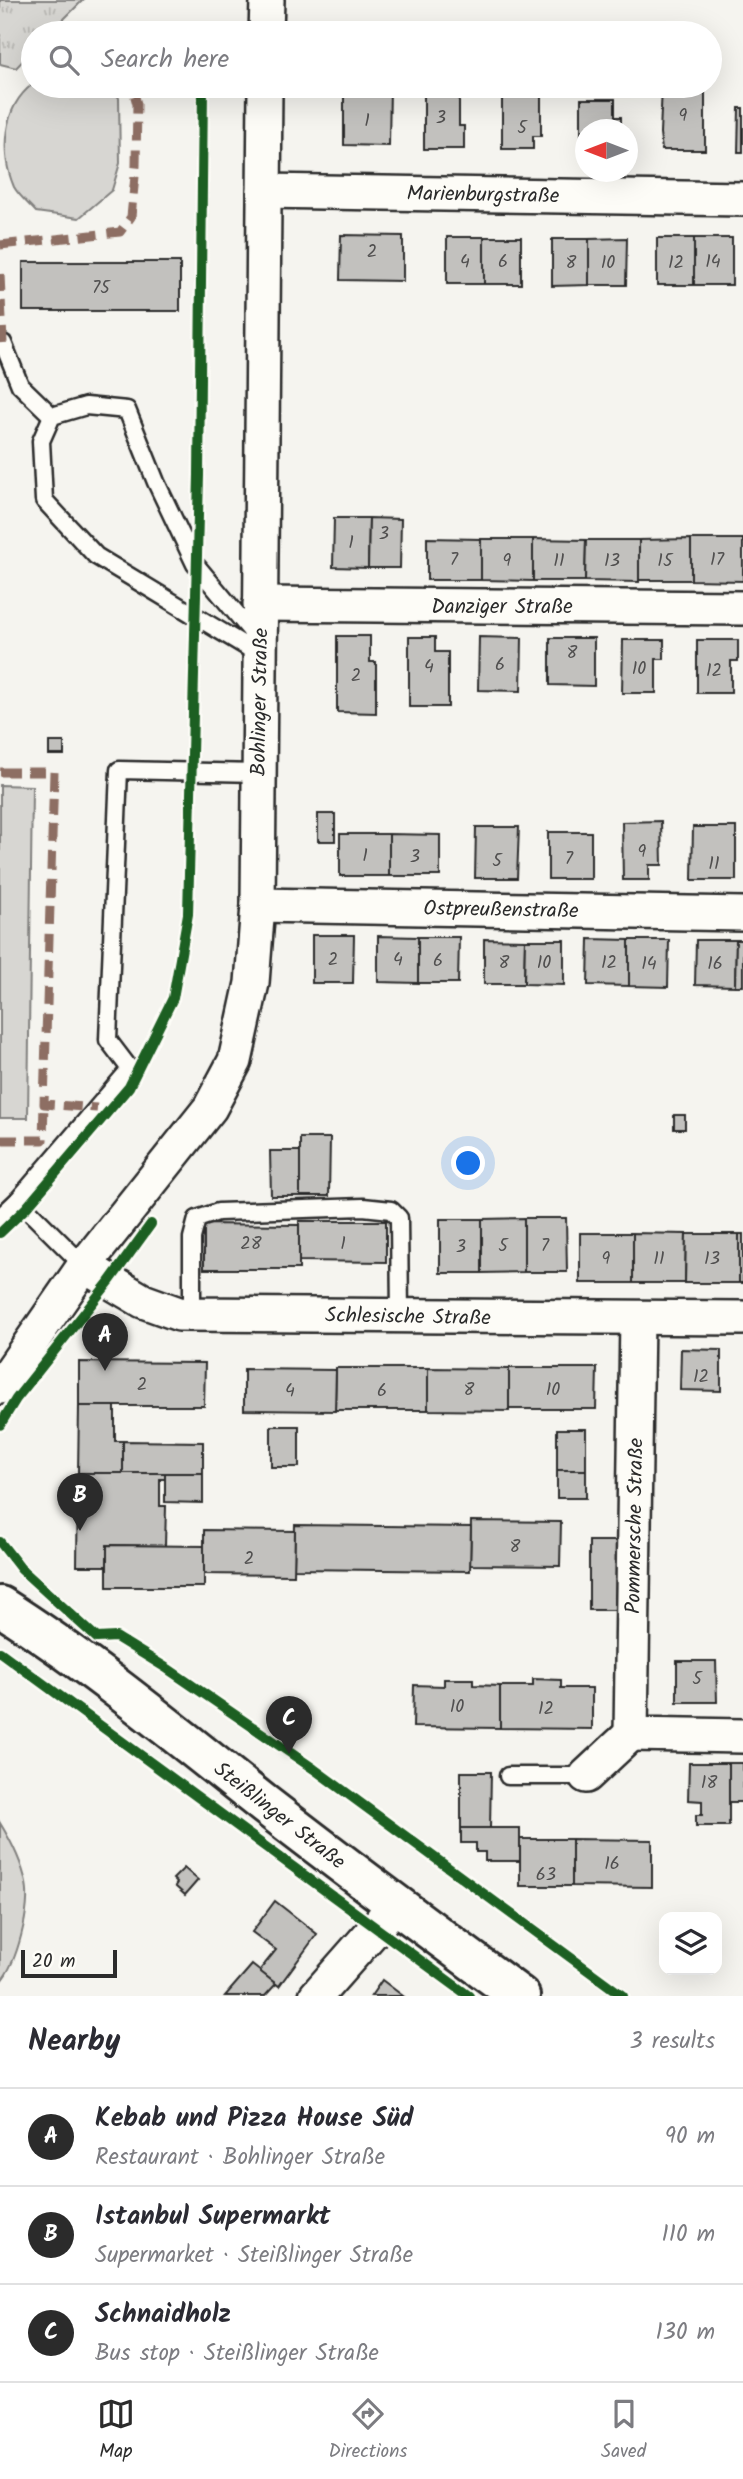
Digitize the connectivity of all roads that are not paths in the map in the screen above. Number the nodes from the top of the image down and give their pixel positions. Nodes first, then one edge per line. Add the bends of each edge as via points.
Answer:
1 (267, 0) edge
2 (266, 21) edge
3 (265, 98) edge
4 (264, 191) junction
5 (743, 199) edge
6 (3, 344) dead end
7 (52, 416) junction
8 (260, 604) junction
9 (743, 608) edge
10 (260, 648) junction
11 (258, 773) junction
12 (258, 905) junction
13 (743, 914) edge
14 (18, 1200) junction
15 (0, 1217) edge
16 (84, 1266) junction
17 (192, 1314) junction
18 (400, 1316) junction
19 (638, 1318) junction
20 (743, 1318) edge
21 (0, 1347) edge
22 (0, 1387) edge
23 (0, 1586) edge
24 (0, 1606) edge
25 (42, 1633) junction
26 (631, 1734) junction
27 (743, 1736) edge
28 (508, 1776) dead end
29 (586, 1776) joint
30 (394, 1904) junction
31 (316, 1996) edge
32 (520, 1996) edge

1 - 2 street
3 - 4 street, Bohlinger Straße
4 - 5 street, Marienburgstraße
4 - 8 street, Bohlinger Straße
6 - 7 lane via 20,385
7 - 10 lane via 41,441 44,500 96,556
7 - 10 lane via 86,406 127,410 195,564
8 - 9 street, Danziger Straße
8 - 10 street, Bohlinger Straße
10 - 11 street, Bohlinger Straße
11 - 12 street, Bohlinger Straße
11 - 14 lane via 118,771 108,1040 130,1069
12 - 13 street, Ostpreußenstraße
12 - 16 street, Bohlinger Straße via 252,983 235,1061 210,1108
14 - 15 lane
14 - 16 lane
16 - 17 street, Schlesische Straße via 142,1301
16 - 21 street, Bohlinger Straße
16 - 22 street, Bohlinger Straße
17 - 18 street, Schlesische Straße
17 - 18 lane via 192,1238 197,1219 218,1212 363,1208 391,1210 398,1217
18 - 19 street, Schlesische Straße
19 - 20 street, Schlesische Straße
19 - 26 street, Pommersche Straße
23 - 25 street, Steißlinger Straße
24 - 25 street, Steißlinger Straße
25 - 30 street, Steißlinger Straße
26 - 27 street
26 - 29 street
28 - 29 lane
30 - 31 street
30 - 32 street, Steißlinger Straße

